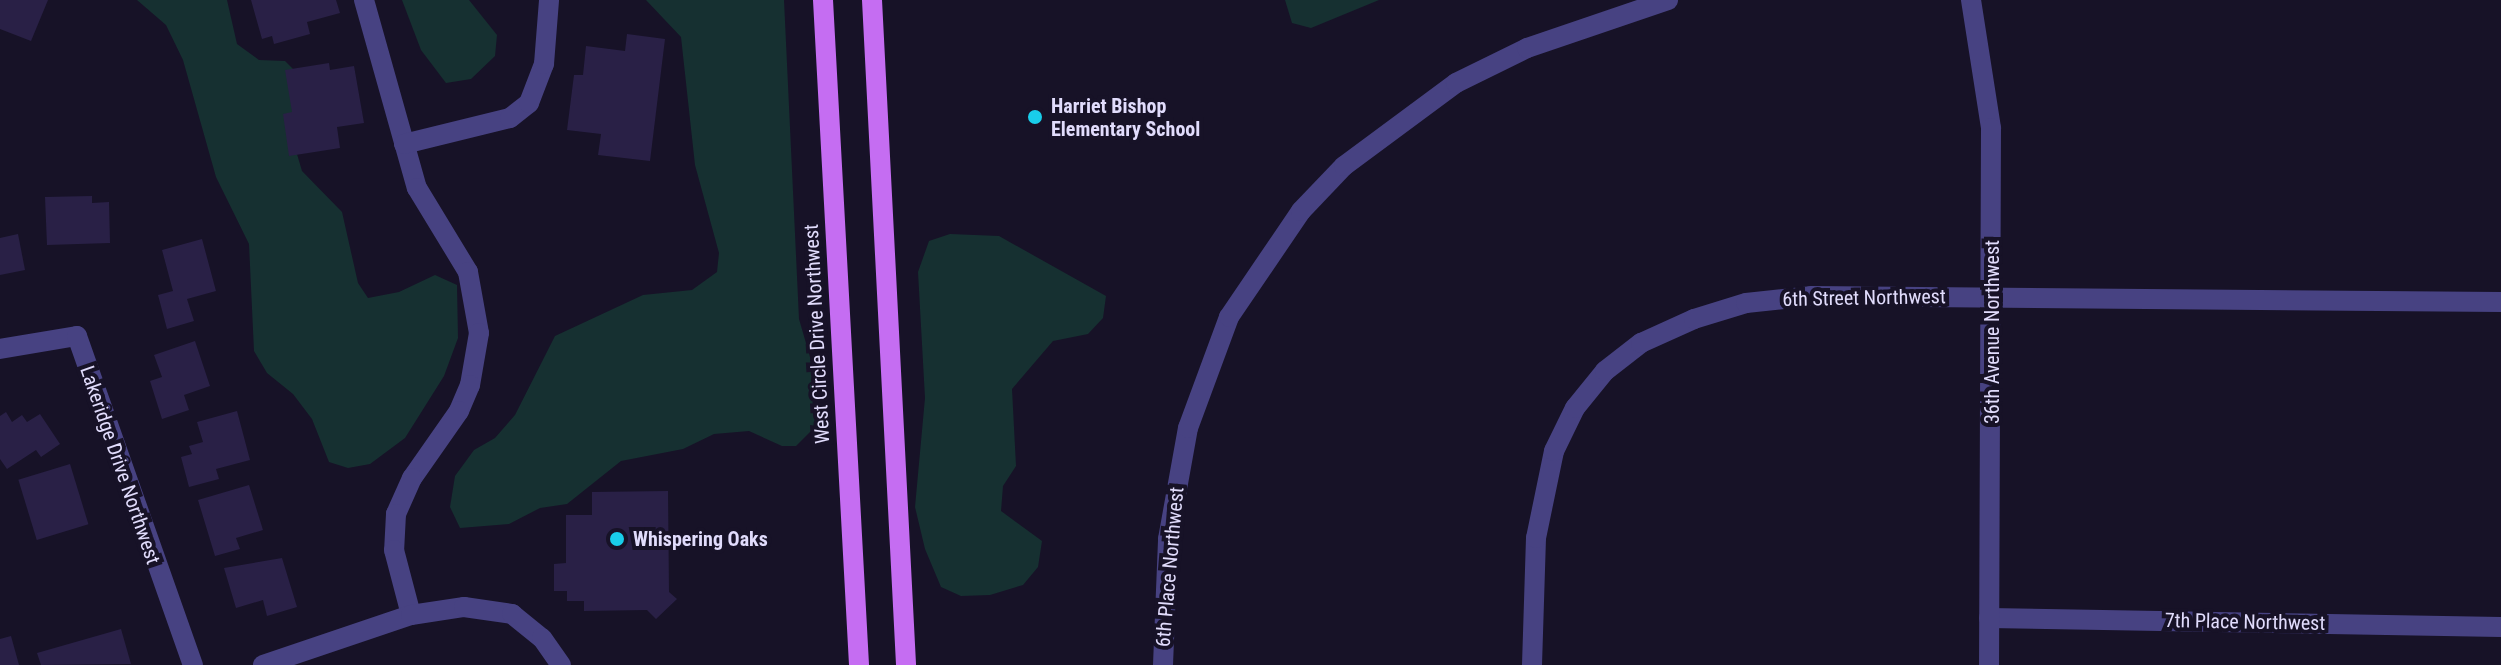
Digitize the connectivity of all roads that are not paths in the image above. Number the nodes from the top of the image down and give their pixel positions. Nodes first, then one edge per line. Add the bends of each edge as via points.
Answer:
1 (364, 0) edge
2 (549, 0) edge
3 (823, 0) edge
4 (872, 0) edge
5 (1668, 0) edge
6 (1971, 0) edge
7 (404, 144) junction
8 (1993, 297) junction
9 (2501, 302) edge
10 (0, 349) edge
11 (411, 615) junction
12 (1989, 618) junction
13 (2501, 627) edge
14 (193, 665) edge
15 (263, 665) edge
16 (561, 665) edge
17 (859, 665) edge
18 (906, 665) edge
19 (1163, 665) edge
20 (1532, 665) edge
21 (1989, 665) edge

1 - 7 street
2 - 7 street via 544,64 529,103 510,118
3 - 17 main road, West Circle Drive Northwest
4 - 18 main road
5 - 19 street, 6th Place Northwest via 1527,48 1456,83 1356,157 1301,211 1229,317 1188,428 1168,539
6 - 8 street, 36th Avenue Northwest via 1991,128
7 - 11 street via 417,188 468,272 479,333 470,385 459,411 412,478 396,514 394,550
8 - 9 street, 6th Street Northwest
8 - 12 street, 36th Avenue Northwest
8 - 20 street, 6th Street Northwest via 1811,296 1746,303 1641,343 1605,371 1575,408 1554,451 1543,492
10 - 14 street, Lakeridge Drive Northwest via 77,336
11 - 15 street
11 - 16 street via 464,607 512,614 542,638
12 - 13 street, 7th Place Northwest
12 - 21 street, 36th Avenue Northwest

